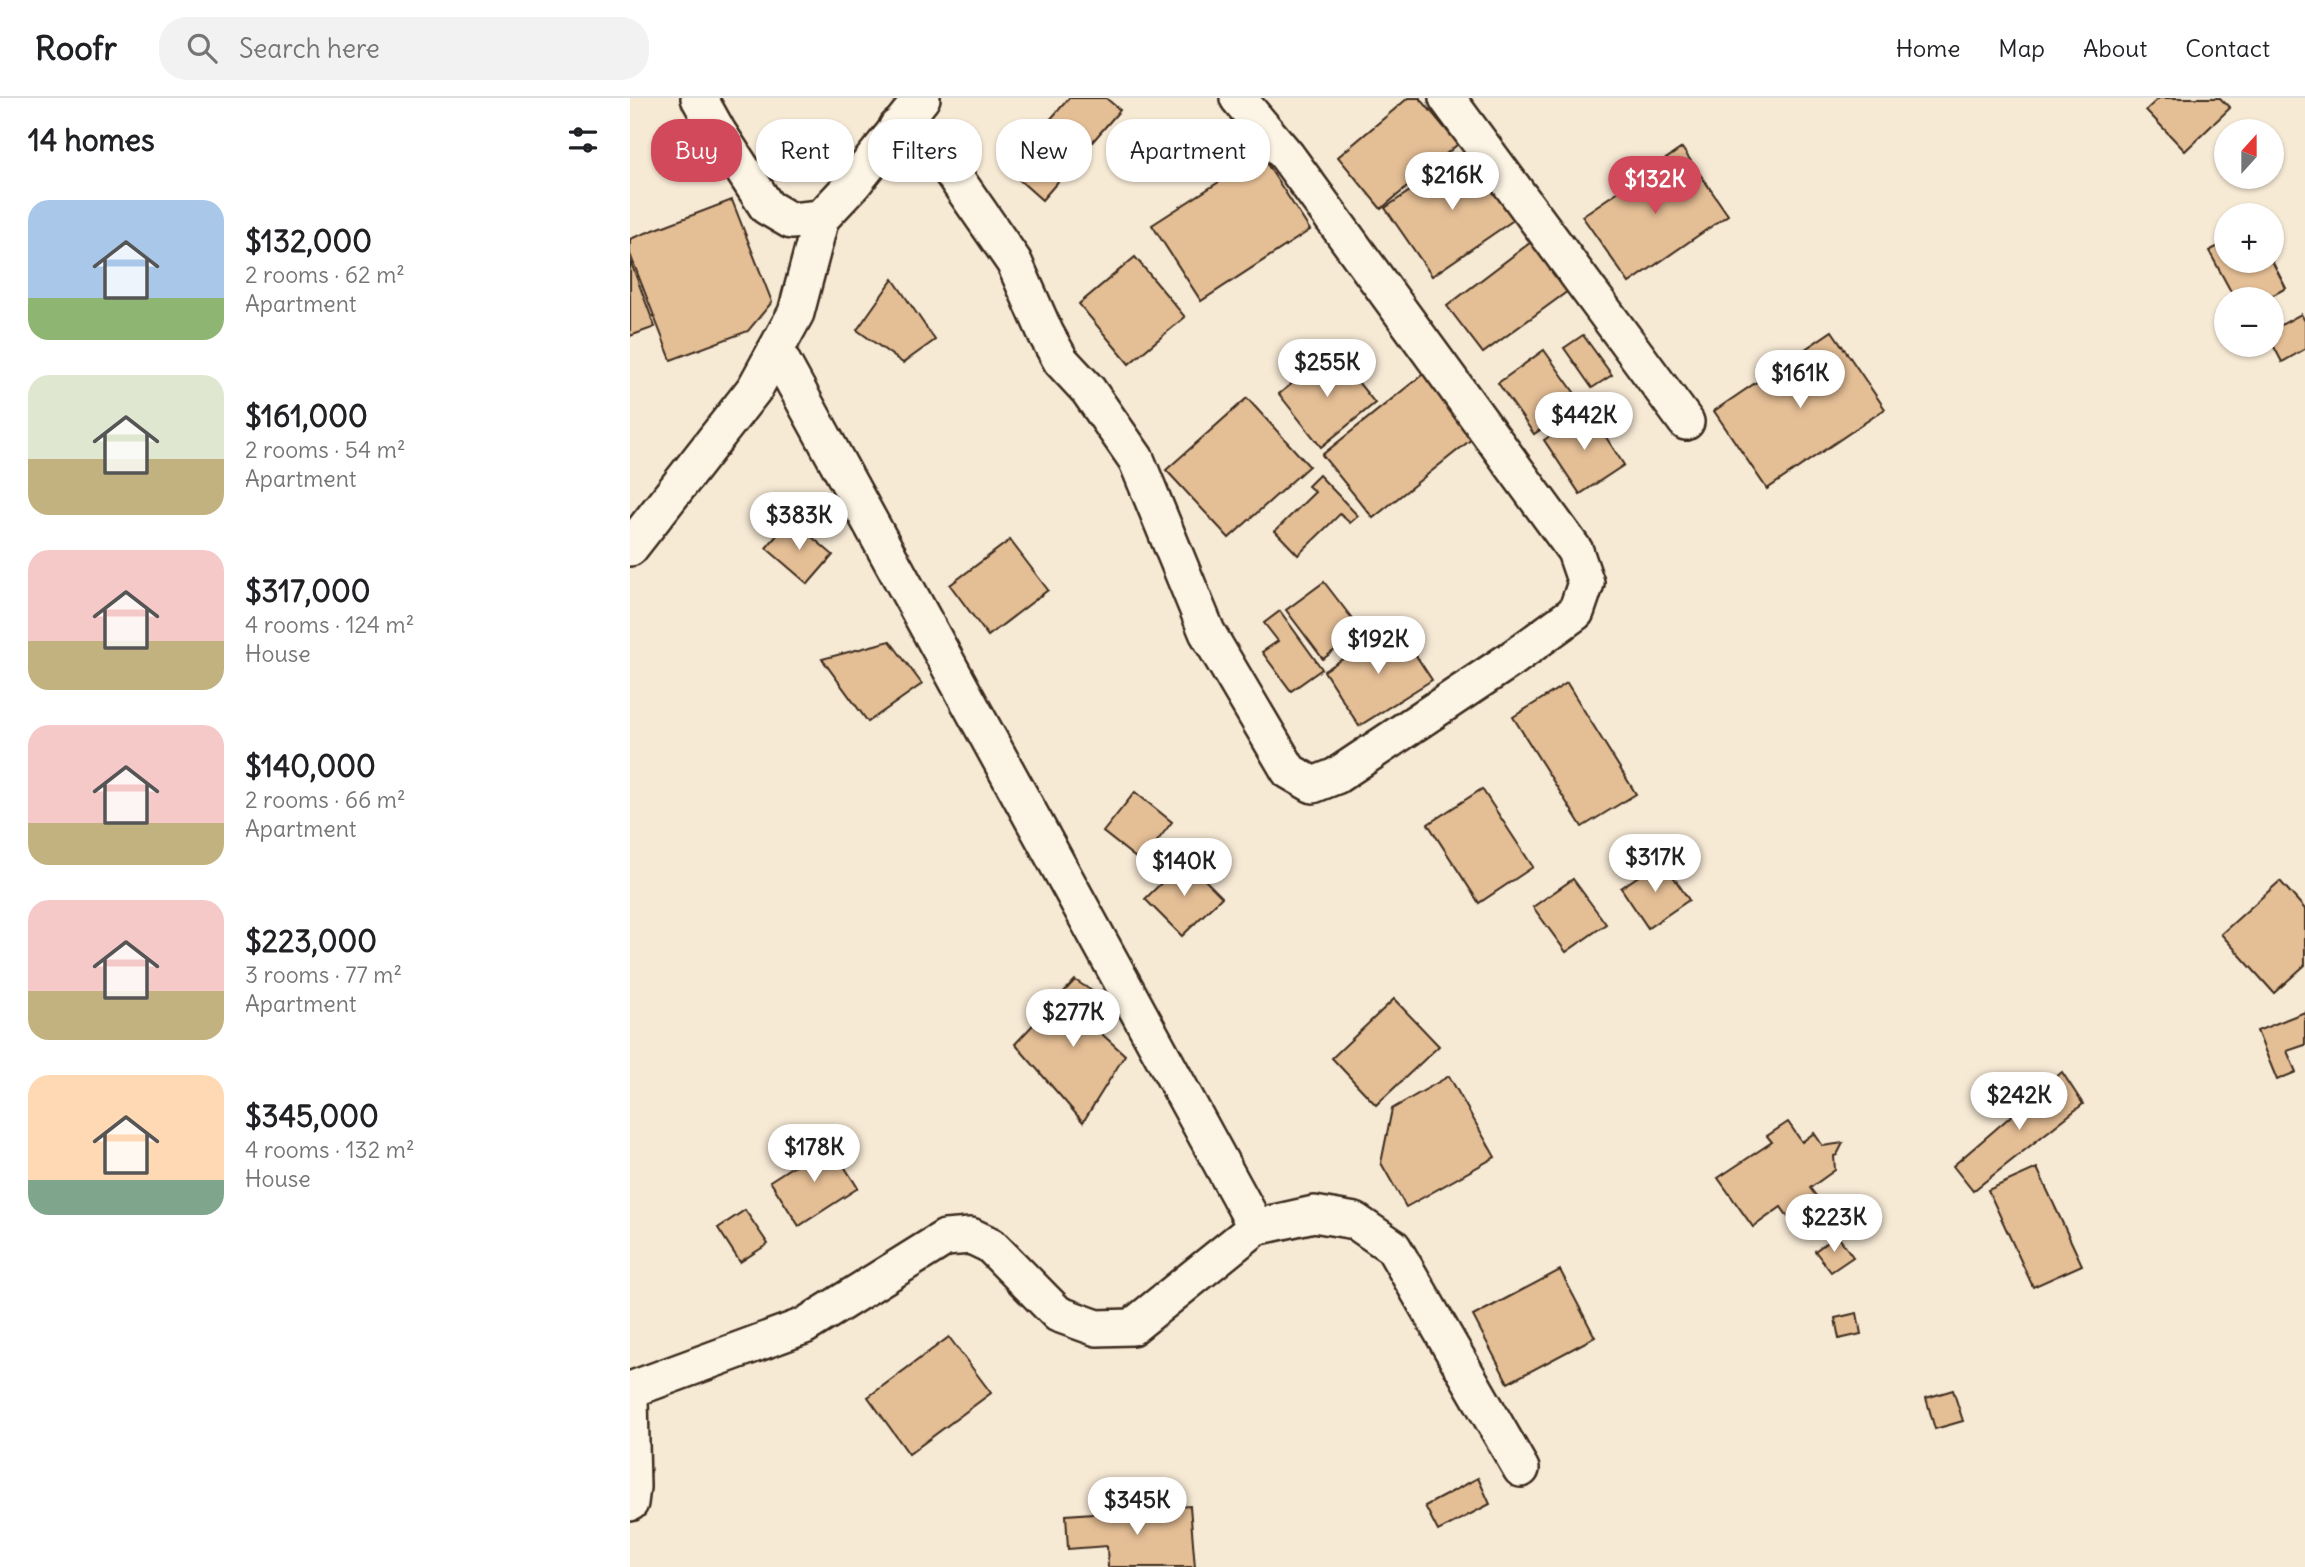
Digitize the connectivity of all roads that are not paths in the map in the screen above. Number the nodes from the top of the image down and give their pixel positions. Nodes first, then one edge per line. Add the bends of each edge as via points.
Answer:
1 (699, 98) edge
2 (922, 98) edge
3 (1238, 98) edge
4 (1447, 98) edge
5 (904, 119) edge
6 (868, 165) edge
7 (959, 182) edge
8 (821, 218) junction
9 (776, 350) junction
10 (1686, 422) dead end
11 (630, 548) edge
12 (1256, 1227) junction
13 (630, 1390) edge
14 (630, 1398) edge
15 (1521, 1469) dead end
16 (630, 1503) edge

1 - 8 street via 767,207 791,221
2 - 5 street
3 - 7 street via 1287,156 1575,551 1586,583 1576,612 1336,776 1312,785 1289,771 1207,632 1136,459 1088,390 1060,361 1014,262
4 - 10 street
6 - 8 street
8 - 9 street via 796,313
9 - 11 street via 755,388
9 - 12 street
12 - 13 street via 1132,1326 1097,1328 1058,1314 990,1245 971,1236 945,1238 804,1326
12 - 15 street via 1314,1214 1354,1221 1393,1247
14 - 16 street

